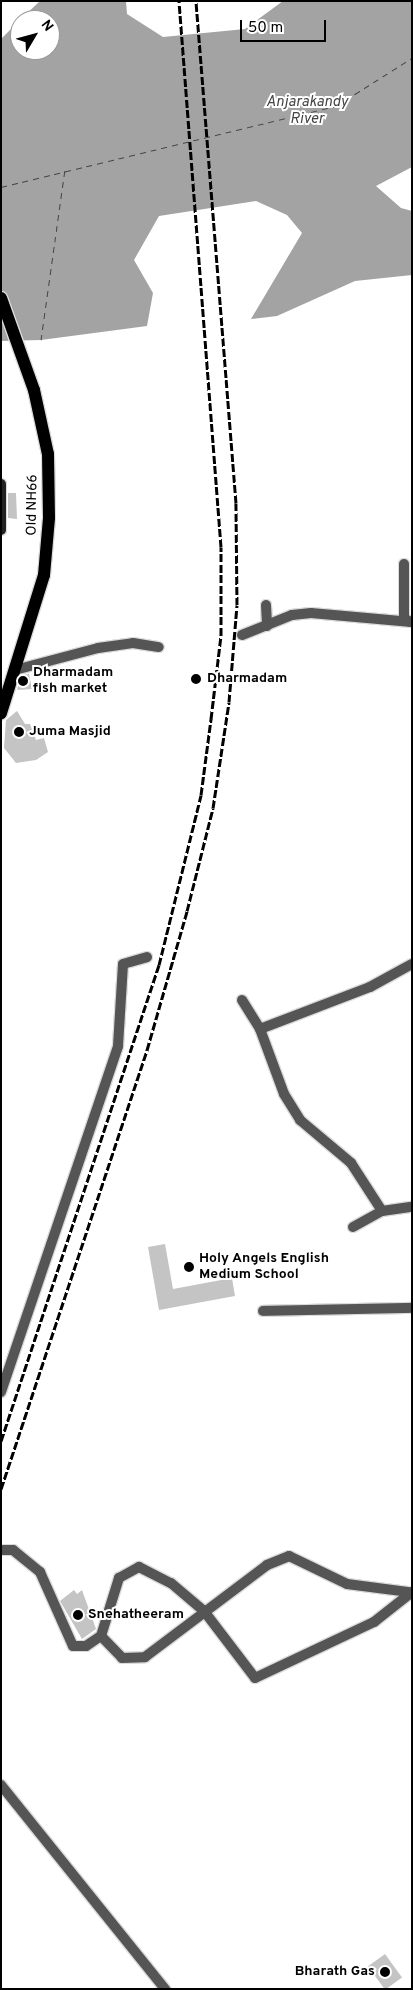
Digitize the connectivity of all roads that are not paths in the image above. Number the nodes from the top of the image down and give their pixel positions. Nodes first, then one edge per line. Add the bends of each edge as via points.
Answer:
1 (1, 298) edge
2 (2, 490) edge
3 (1, 530) edge
4 (404, 564) dead end
5 (266, 605) dead end
6 (411, 622) edge
7 (267, 626) junction
8 (242, 635) dead end
9 (159, 647) dead end
10 (15, 670) junction
11 (1, 713) edge
12 (147, 957) dead end
13 (412, 964) edge
14 (242, 1000) dead end
15 (260, 1029) junction
16 (412, 1207) edge
17 (382, 1211) junction
18 (353, 1227) dead end
19 (412, 1308) edge
20 (264, 1312) dead end
21 (1, 1392) edge
22 (1, 1550) edge
23 (410, 1592) edge
24 (204, 1611) junction
25 (101, 1636) junction
26 (1, 1785) edge
27 (165, 1989) edge

1 - 10 main road, Old NH66 via 22,355 48,454 49,518 44,575
2 - 3 street
4 - 6 street via 404,618
5 - 7 street
6 - 7 street via 311,613
7 - 8 street
9 - 10 street via 133,643 98,648
10 - 11 main road, Old NH66
12 - 21 street via 124,964 118,1046
13 - 15 street via 370,987
14 - 15 street
15 - 17 street via 284,1094 300,1120 351,1163
16 - 17 street
17 - 18 street
19 - 20 street
22 - 25 street via 13,1550 40,1572 70,1644 86,1646
23 - 24 street via 346,1584 289,1556 267,1565
23 - 24 street via 374,1622 255,1678
24 - 25 street via 138,1659 122,1658
24 - 25 street via 171,1582 139,1567 129,1569 119,1578
26 - 27 street

